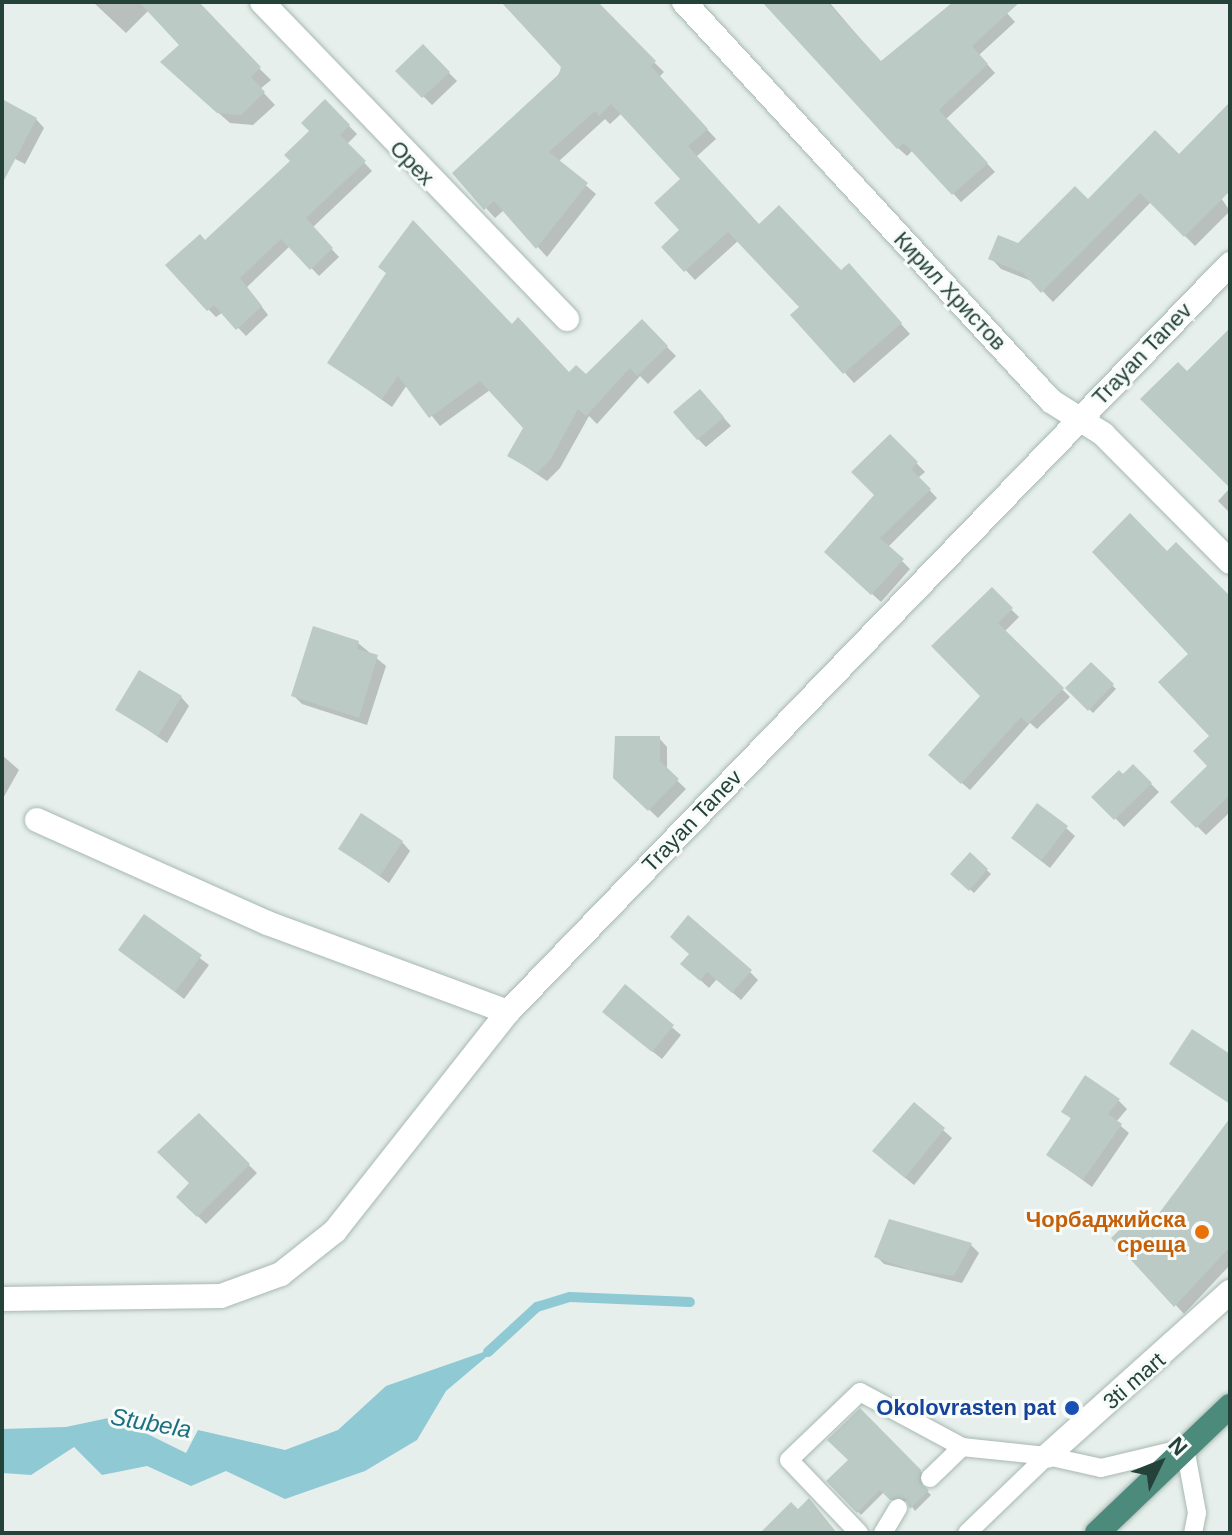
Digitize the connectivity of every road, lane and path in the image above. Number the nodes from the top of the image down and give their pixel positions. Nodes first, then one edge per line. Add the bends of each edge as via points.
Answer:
1 (262, 2) edge
2 (684, 2) edge
3 (1230, 264) edge
4 (567, 319) dead end
5 (1080, 419) junction
6 (1230, 562) edge
7 (37, 820) dead end
8 (508, 1012) junction
9 (1230, 1292) edge
10 (2, 1299) edge
11 (1230, 1406) edge
12 (962, 1447) junction
13 (1185, 1448) junction
14 (1047, 1456) junction
15 (930, 1478) dead end
16 (898, 1508) dead end
17 (859, 1533) edge
18 (883, 1533) edge
19 (967, 1533) edge
20 (1097, 1533) edge
21 (1193, 1533) edge

1 - 4 street, Орех
2 - 5 street, Кирил Христов via 1051,401
3 - 5 street, Trayan Tanev
5 - 6 street, Кирил Христов via 1103,434
5 - 8 street, Trayan Tanev
7 - 8 street via 267,923
8 - 10 street, Trayan Tanev via 335,1231 281,1274 221,1296
9 - 14 street, 3ti mart
11 - 13 highway
12 - 14 lane
12 - 15 lane
12 - 17 lane via 860,1392 789,1460
13 - 14 lane via 1101,1468
13 - 20 highway
13 - 21 lane via 1197,1513
14 - 19 lane, 3ti mart
16 - 18 lane

